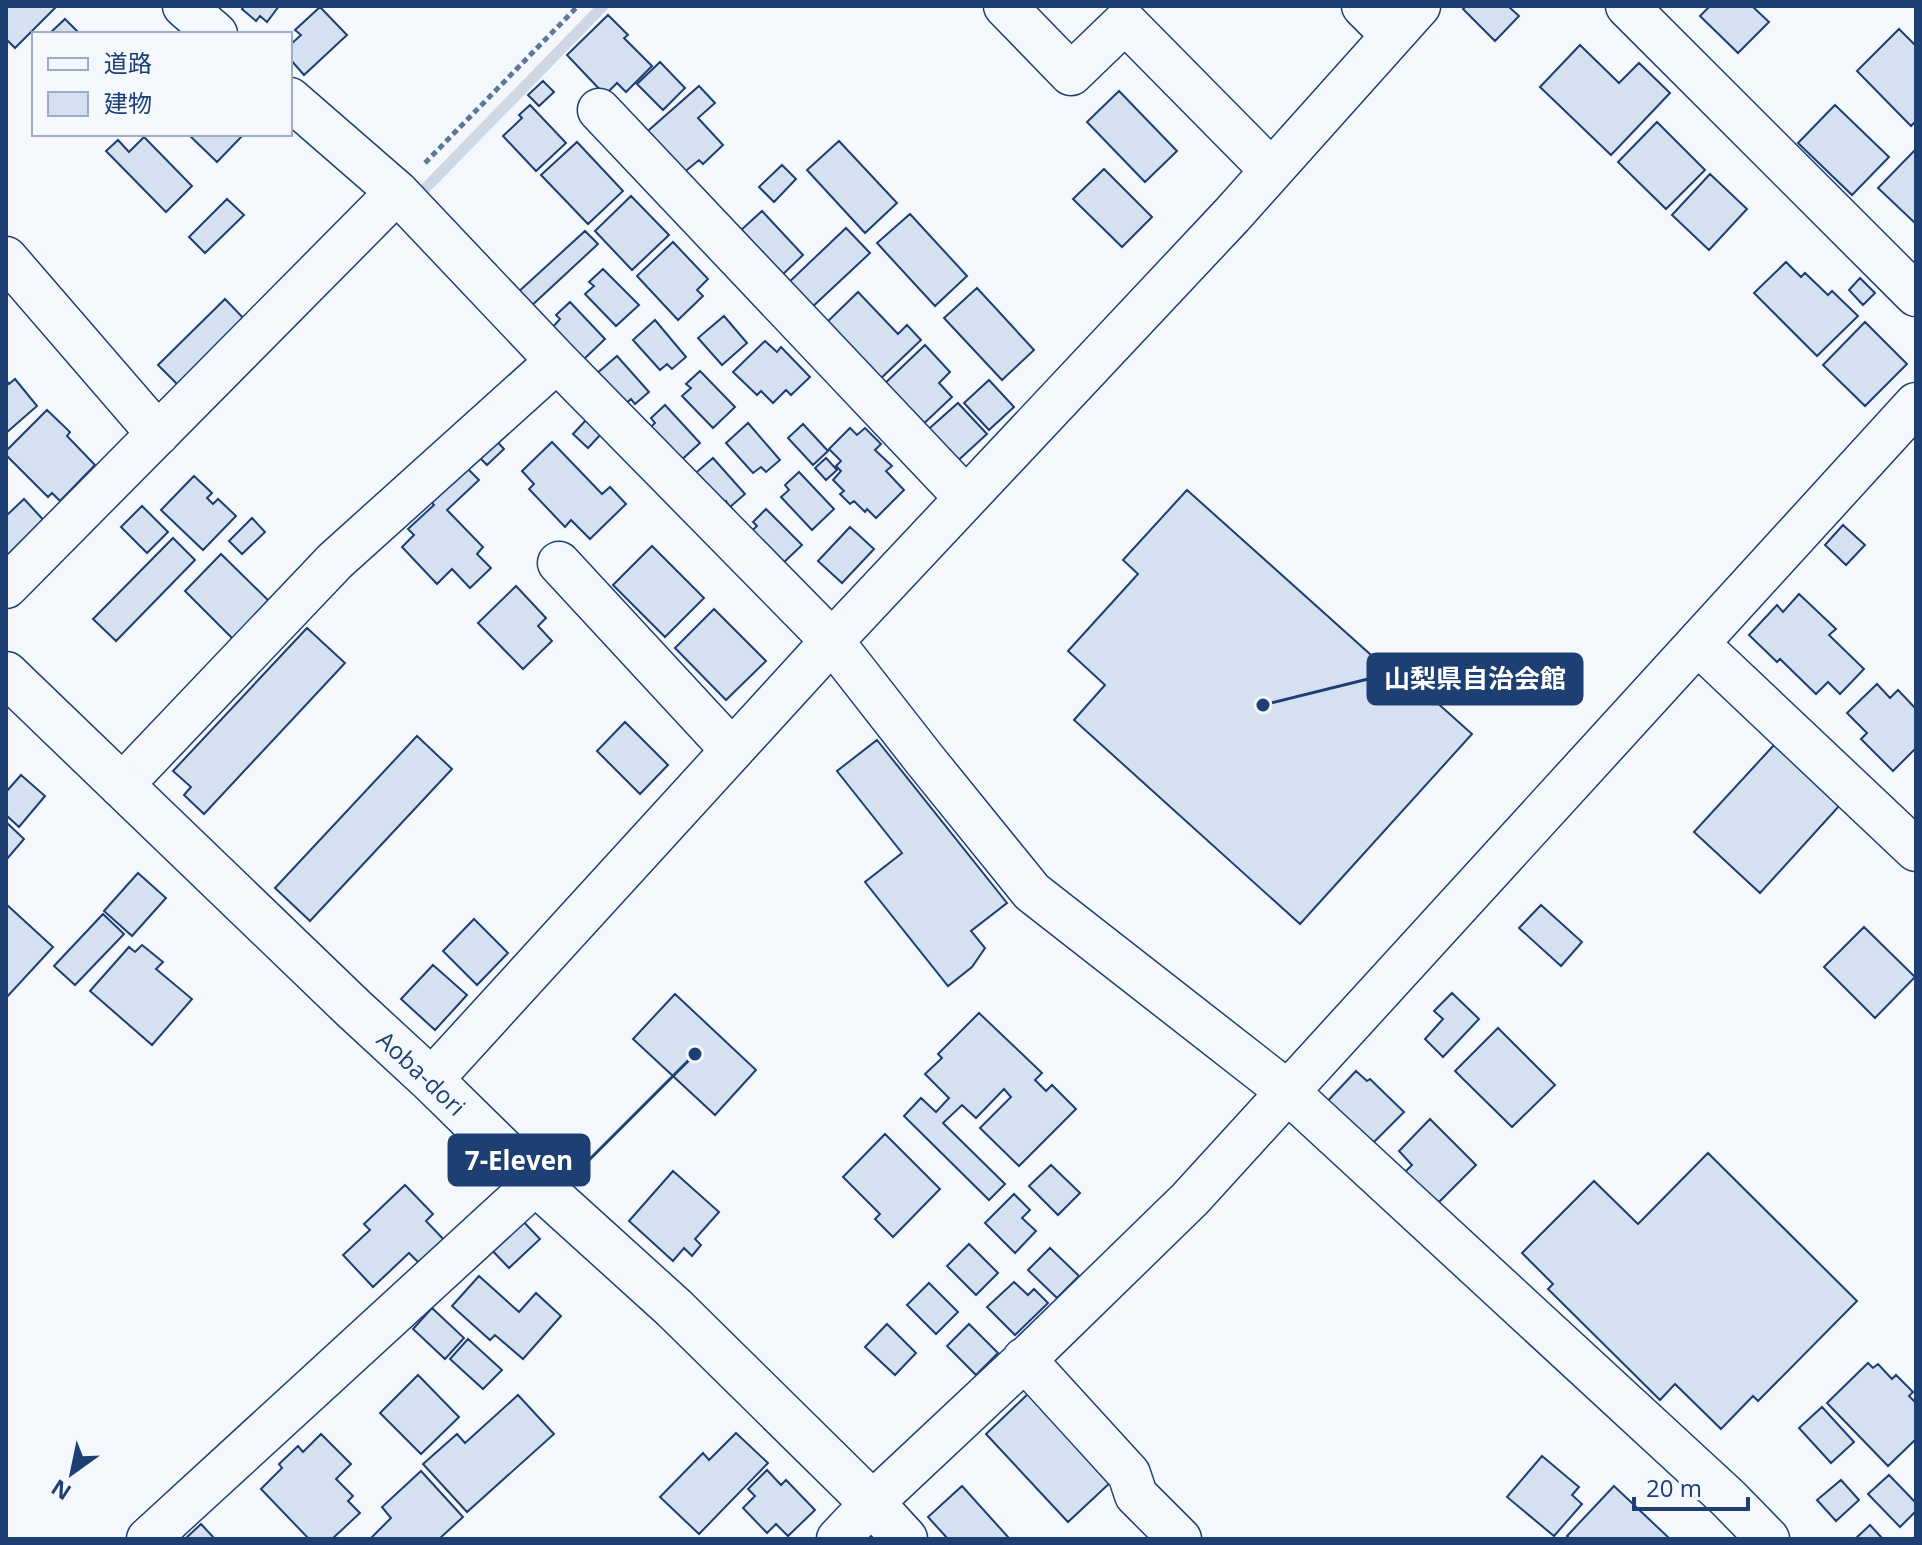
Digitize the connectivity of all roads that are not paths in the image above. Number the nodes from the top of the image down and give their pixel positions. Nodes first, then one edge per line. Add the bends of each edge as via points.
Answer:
1 (184, 6) edge
2 (1005, 6) edge
3 (1627, 6) edge
4 (1391, 16) edge
5 (214, 32) edge
6 (292, 101) edge
7 (599, 110) dead end
8 (1271, 170) junction
9 (397, 192) junction
10 (6, 258) edge
11 (1916, 295) edge
12 (557, 361) junction
13 (1916, 404) edge
14 (158, 434) junction
15 (966, 498) junction
16 (559, 563) dead end
17 (6, 587) edge
18 (832, 641) junction
19 (1698, 644) junction
20 (6, 674) edge
21 (732, 750) junction
22 (121, 786) junction
23 (1912, 837) edge
24 (431, 1080) junction
25 (1288, 1092) junction
26 (536, 1183) junction
27 (1024, 1359) junction
28 (872, 1503) junction
29 (148, 1539) edge
30 (838, 1539) edge
31 (905, 1539) edge
32 (1180, 1539) edge
33 (1768, 1539) edge

1 - 5 street
2 - 8 street via 1071,74 1125,22
3 - 11 street
4 - 8 street
6 - 9 street
7 - 15 street
8 - 15 street
9 - 12 street
9 - 14 street
10 - 14 street
12 - 18 street
12 - 22 street via 335,561
13 - 19 street
14 - 17 street
15 - 18 street
16 - 21 street
18 - 21 street
18 - 25 street via 1032,892
19 - 23 street
19 - 25 street
20 - 22 main road, Aoba-dori
21 - 24 street
22 - 24 main road, Aoba-dori
24 - 26 main road, Aoba-dori
25 - 27 street via 1190,1199
25 - 33 street
26 - 28 main road, Aoba-dori via 674,1308
26 - 29 street
27 - 28 street
27 - 32 street via 1129,1474 1136,1495
28 - 30 street
28 - 31 main road, Aoba-dori

